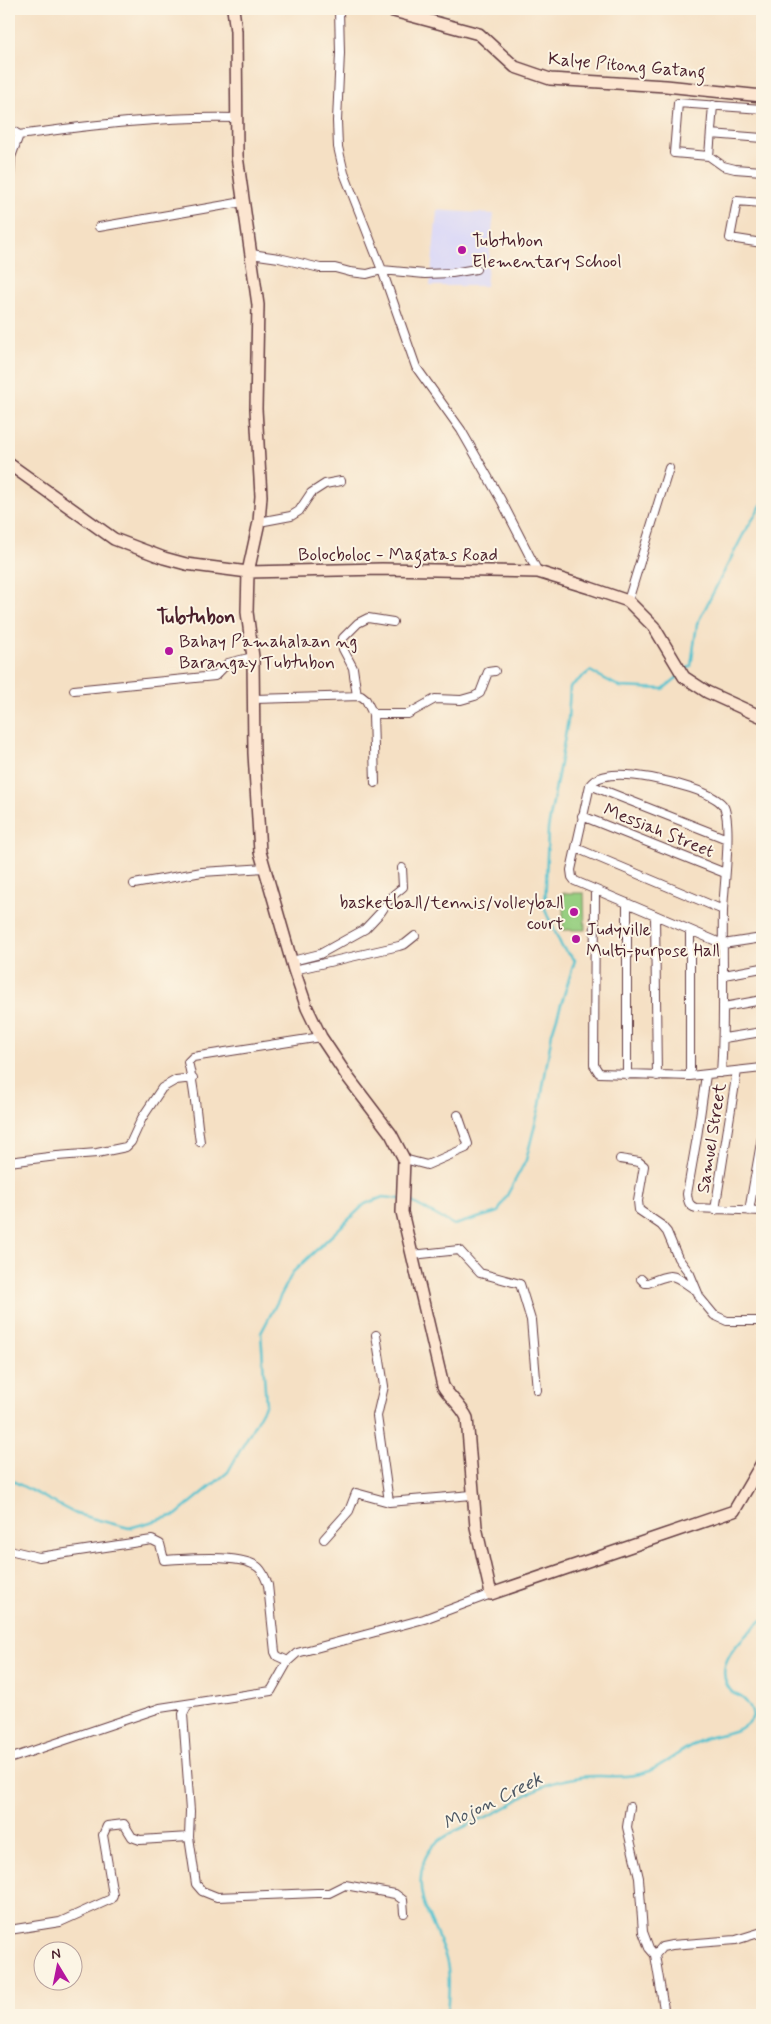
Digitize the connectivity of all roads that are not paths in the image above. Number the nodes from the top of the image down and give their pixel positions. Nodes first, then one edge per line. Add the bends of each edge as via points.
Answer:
1 (233, 9) edge
2 (339, 9) edge
3 (386, 9) edge
4 (762, 96) edge
5 (713, 106) junction
6 (762, 109) edge
7 (238, 118) junction
8 (9, 128) edge
9 (711, 134) junction
10 (19, 135) junction
11 (762, 138) edge
12 (709, 156) junction
13 (762, 171) edge
14 (9, 194) edge
15 (243, 202) junction
16 (762, 203) edge
17 (100, 227) dead end
18 (762, 243) edge
19 (251, 254) junction
20 (476, 269) dead end
21 (382, 270) junction
22 (9, 464) edge
23 (668, 468) dead end
24 (341, 481) dead end
25 (259, 522) junction
26 (248, 572) junction
27 (538, 572) junction
28 (628, 601) junction
29 (393, 622) dead end
30 (252, 657) junction
31 (495, 670) dead end
32 (74, 690) dead end
33 (357, 696) junction
34 (254, 699) junction
35 (373, 714) junction
36 (762, 717) edge
37 (375, 783) dead end
38 (590, 786) junction
39 (582, 816) junction
40 (727, 839) junction
41 (576, 848) junction
42 (264, 868) junction
43 (402, 868) dead end
44 (725, 873) junction
45 (134, 884) dead end
46 (594, 890) junction
47 (626, 903) junction
48 (723, 910) junction
49 (655, 915) junction
50 (690, 930) junction
51 (414, 936) dead end
52 (762, 938) edge
53 (724, 944) junction
54 (293, 965) junction
55 (762, 968) edge
56 (724, 975) junction
57 (762, 1000) edge
58 (724, 1007) junction
59 (762, 1032) edge
60 (321, 1037) junction
61 (724, 1038) junction
62 (762, 1068) edge
63 (737, 1072) junction
64 (721, 1073) junction
65 (627, 1075) junction
66 (706, 1075) junction
67 (657, 1076) junction
68 (690, 1076) junction
69 (193, 1078) junction
70 (458, 1115) dead end
71 (762, 1136) edge
72 (200, 1142) dead end
73 (404, 1159) junction
74 (620, 1159) dead end
75 (9, 1162) edge
76 (714, 1210) junction
77 (749, 1211) junction
78 (762, 1211) edge
79 (412, 1255) junction
80 (641, 1279) dead end
81 (697, 1292) junction
82 (762, 1321) edge
83 (376, 1335) dead end
84 (537, 1390) dead end
85 (762, 1463) edge
86 (472, 1495) junction
87 (389, 1502) junction
88 (324, 1540) dead end
89 (9, 1550) edge
90 (491, 1594) junction
91 (288, 1661) junction
92 (188, 1704) junction
93 (9, 1758) edge
94 (630, 1807) dead end
95 (190, 1837) junction
96 (404, 1913) dead end
97 (9, 1930) edge
98 (762, 1935) edge
99 (655, 1955) junction
100 (665, 2015) edge

1 - 7 street
2 - 21 street via 338,148 344,173
3 - 4 street, Kalye Pitong Gatang via 479,34 515,67 550,79
5 - 6 street
5 - 9 street
5 - 12 street via 678,103 674,153
7 - 10 street via 127,120
7 - 15 street via 237,156
8 - 10 street
9 - 11 street
9 - 12 street
10 - 14 street via 11,157
12 - 13 street via 723,166
15 - 17 street
15 - 19 street
16 - 18 street via 737,201 730,238
19 - 21 street via 350,272 367,274
19 - 25 street via 258,305
20 - 21 street via 425,274
21 - 27 street via 416,367 461,430
22 - 26 street, Bolocboloc - Magatas Road via 114,539 186,564
23 - 28 street
24 - 25 street via 324,484 311,493 299,511 290,516
25 - 26 street
26 - 27 street, Bolocboloc - Magatas Road via 382,569
26 - 30 street
27 - 28 street, Bolocboloc - Magatas Road
28 - 36 street, Bolocboloc - Magatas Road via 654,627 681,673 707,692
29 - 33 street via 368,618 342,638 343,649 353,668
30 - 32 street via 228,663 216,676
30 - 34 street
31 - 35 street via 488,672 476,696 461,700 435,700 408,714
33 - 34 street
33 - 35 street via 364,697
34 - 42 street via 256,821
35 - 37 street
38 - 39 street
38 - 40 street
38 - 40 street via 597,778 623,776 665,781 688,788 721,803 726,816
39 - 41 street
39 - 44 street, Messiah Street
40 - 44 street
41 - 46 street via 572,877
41 - 48 street
42 - 45 street via 214,870
42 - 54 street
43 - 54 street via 403,886 365,929
44 - 48 street
46 - 47 street
46 - 65 street via 594,1065 601,1075
47 - 49 street
47 - 65 street
48 - 53 street
49 - 50 street
49 - 67 street
50 - 53 street
50 - 68 street
51 - 54 street via 399,946
52 - 53 street
53 - 56 street
54 - 60 street via 307,1008
55 - 56 street
56 - 58 street
57 - 58 street
58 - 61 street
59 - 61 street
60 - 69 street via 193,1057 188,1062
60 - 73 street via 391,1134
61 - 64 street
62 - 63 street
63 - 64 street
63 - 76 street, Samuel Street
64 - 66 street
65 - 67 street
66 - 68 street
66 - 76 street via 687,1194 693,1207
67 - 68 street
69 - 72 street
69 - 75 street via 176,1080 162,1088 126,1147
70 - 73 street via 468,1144 466,1148 427,1165
71 - 77 street
73 - 79 street via 402,1212
74 - 81 street via 644,1166 639,1210 667,1232
76 - 77 street
77 - 78 street
79 - 84 street via 459,1250 480,1274 520,1284 531,1320
79 - 86 street via 443,1386 467,1418
80 - 81 street via 648,1283 672,1275
81 - 82 street via 714,1315 727,1320
83 - 87 street via 384,1386 377,1416
85 - 90 street via 734,1511
86 - 87 street
86 - 90 street
87 - 88 street via 356,1493 349,1511
89 - 91 street via 39,1557 152,1540 160,1544 164,1560 236,1559 258,1568 268,1585 275,1652
90 - 91 street via 424,1619 301,1651
91 - 92 street via 271,1691
92 - 93 street via 160,1708
92 - 95 street via 184,1714
94 - 99 street via 627,1827 639,1878 643,1932
95 - 96 street via 196,1884 202,1891 217,1897 329,1892 345,1885 395,1894 403,1900
95 - 97 street via 140,1840 132,1837 124,1824 107,1826 103,1835 111,1899 60,1922
98 - 99 street via 672,1945 662,1947
99 - 100 street

